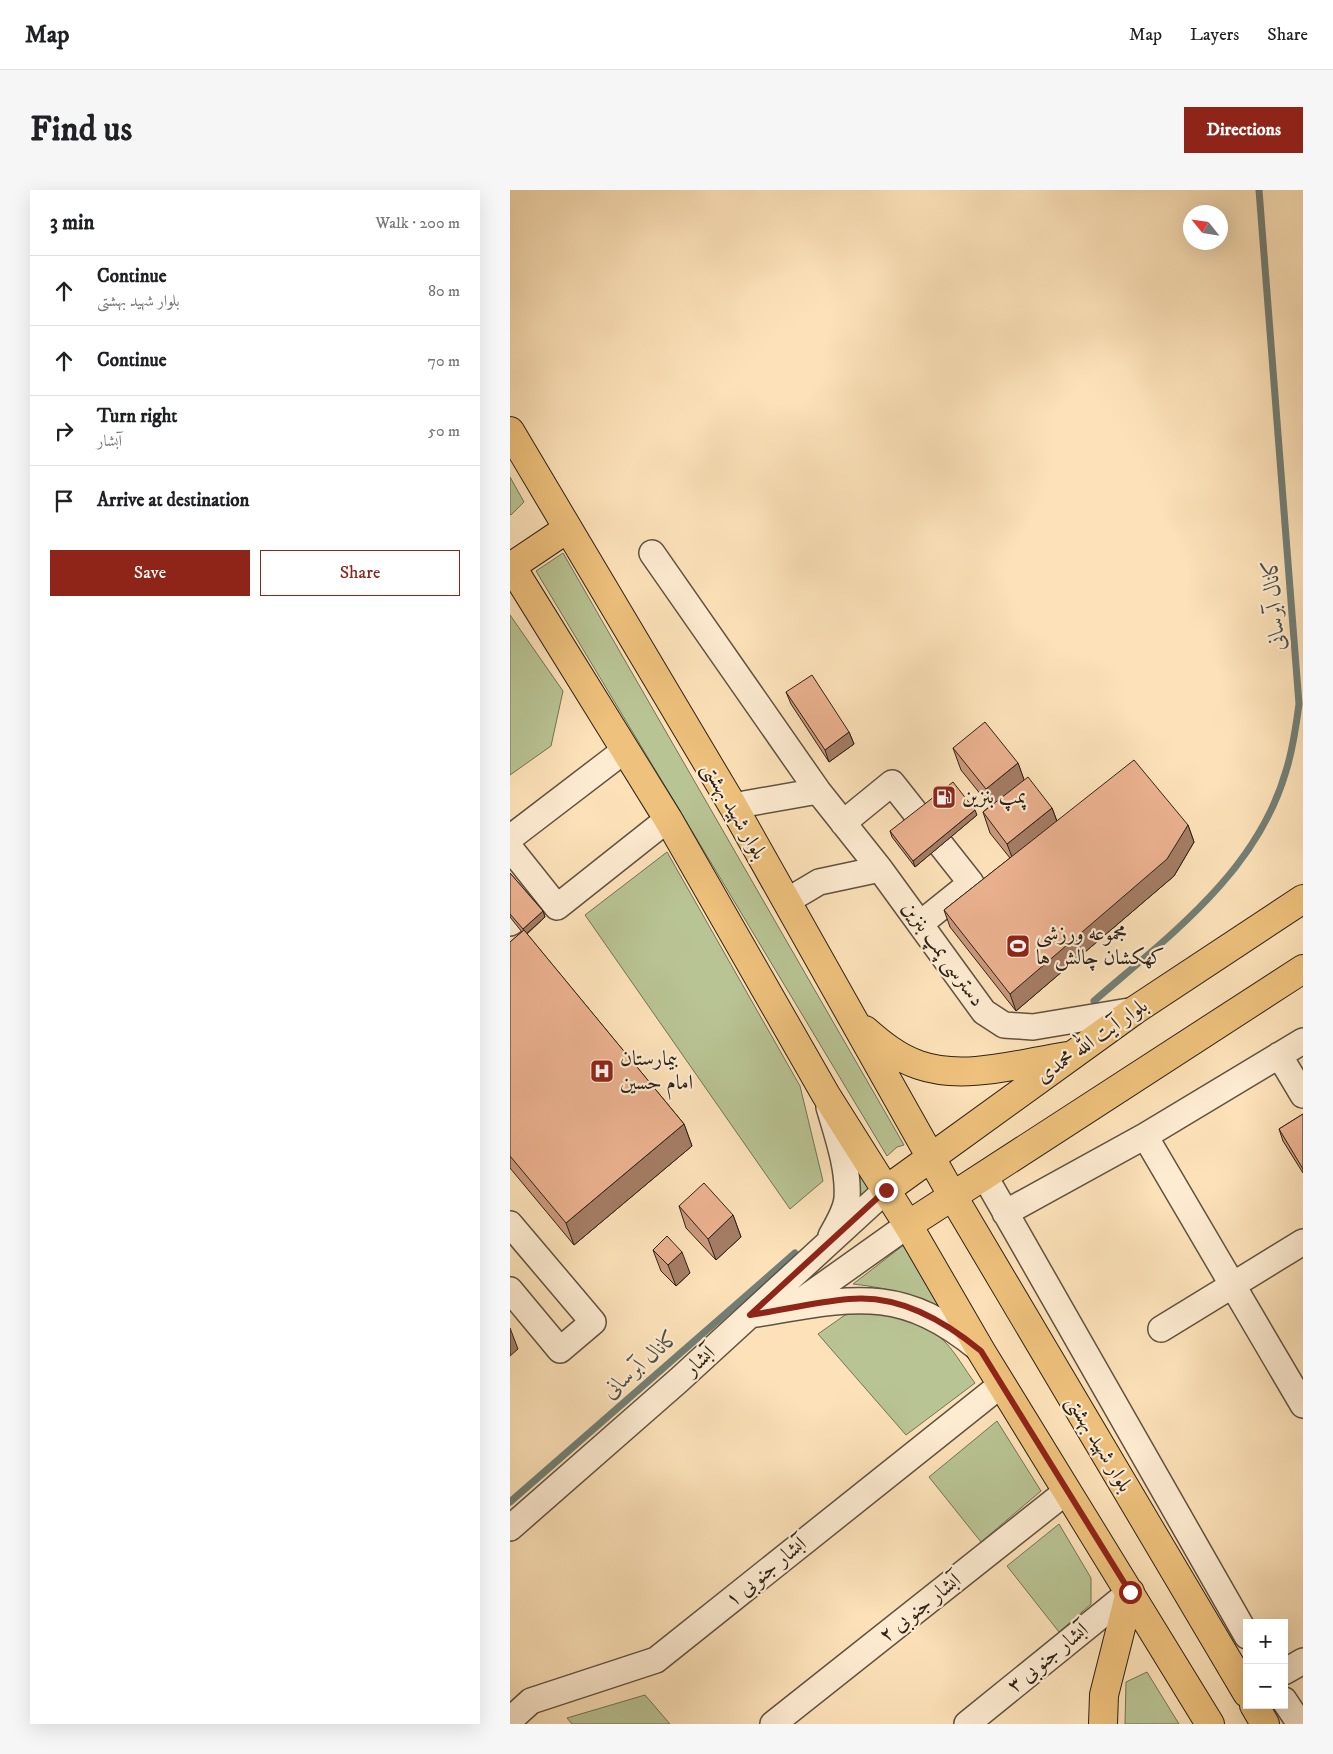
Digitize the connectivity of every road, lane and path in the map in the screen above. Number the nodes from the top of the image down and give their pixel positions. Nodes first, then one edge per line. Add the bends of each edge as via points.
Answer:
1 (510, 431) edge
2 (567, 529) junction
3 (652, 553) dead end
4 (511, 565) edge
5 (625, 750) junction
6 (818, 791) junction
7 (733, 806) junction
8 (668, 820) junction
9 (844, 823) junction
10 (512, 852) edge
11 (880, 869) junction
12 (1303, 899) edge
13 (787, 901) junction
14 (920, 924) junction
15 (1303, 968) edge
16 (842, 1000) junction
17 (1135, 1010) junction
18 (1303, 1041) edge
19 (1279, 1055) junction
20 (1071, 1056) junction
21 (826, 1095) junction
22 (1303, 1095) edge
23 (1145, 1136) junction
24 (931, 1158) junction
25 (984, 1175) junction
26 (886, 1190) junction
27 (952, 1194) junction
28 (1005, 1213) junction
29 (510, 1224) edge
30 (908, 1225) junction
31 (1303, 1242) edge
32 (824, 1248) junction
33 (1233, 1286) junction
34 (510, 1290) edge
35 (790, 1309) junction
36 (750, 1315) junction
37 (1161, 1329) dead end
38 (981, 1351) junction
39 (1002, 1384) junction
40 (1303, 1405) edge
41 (1067, 1491) junction
42 (510, 1528) edge
43 (1130, 1592) junction
44 (1243, 1629) edge
45 (1303, 1661) edge
46 (1288, 1670) edge
47 (1243, 1688) edge
48 (1288, 1706) edge
49 (1256, 1709) edge
50 (510, 1720) edge
51 (773, 1724) edge
52 (967, 1724) edge
53 (1103, 1724) edge
54 (1210, 1724) edge
55 (1265, 1724) edge
56 (1300, 1724) edge

1 - 2 main road, بلوار شهید بهشتی
2 - 4 main road
2 - 7 main road, بلوار شهید بهشتی
3 - 6 street, دسترسی پمپ بنزین
4 - 5 main road
5 - 8 main road
5 - 10 street
6 - 7 street
6 - 9 street, دسترسی پمپ بنزین
7 - 13 main road, بلوار شهید بهشتی
8 - 10 street via 557,907 540,898
8 - 21 main road
9 - 11 street, دسترسی پمپ بنزین
9 - 14 street via 892,784 972,883
11 - 13 street via 819,882
11 - 14 street, دسترسی پمپ بنزین
12 - 17 main road, بلوار آیت الله محمدی
13 - 16 main road, بلوار شهید بهشتی
14 - 17 street, دسترسی پمپ بنزین via 984,1012 1004,1024 1033,1027
15 - 25 main road
16 - 20 main road via 862,1028 889,1050 919,1065 953,1072
16 - 24 main road, بلوار شهید بهشتی
17 - 20 main road, بلوار آیت الله محمدی
18 - 19 street
19 - 22 street
19 - 23 street
20 - 24 main road, بلوار آیت الله محمدی
21 - 26 main road
21 - 32 street via 845,1171 847,1198 841,1218
23 - 28 street
23 - 33 street
24 - 26 main road, بلوار آیت الله محمدی
24 - 27 main road, بلوار شهید بهشتی
25 - 27 main road
25 - 28 street
26 - 30 main road
26 - 32 street, آبشار
27 - 30 main road
27 - 47 main road, بلوار شهید بهشتی
28 - 44 street
29 - 34 street via 593,1322 560,1350
30 - 35 street
30 - 38 main road
31 - 33 street
32 - 36 street, آبشار
33 - 37 street
33 - 40 street
35 - 36 street
35 - 38 street via 850,1299 908,1307 959,1333
36 - 42 street, آبشار
38 - 39 main road
39 - 41 main road
39 - 50 street, آبشار جنوبی ۱ via 656,1660 531,1701
41 - 43 main road
41 - 51 street, آبشار جنوبی ۲
43 - 52 street, آبشار جنوبی ۳
43 - 53 main road via 1104,1695
43 - 54 main road
45 - 46 street
48 - 56 street
49 - 55 main road, بلوار شهید بهشتی

